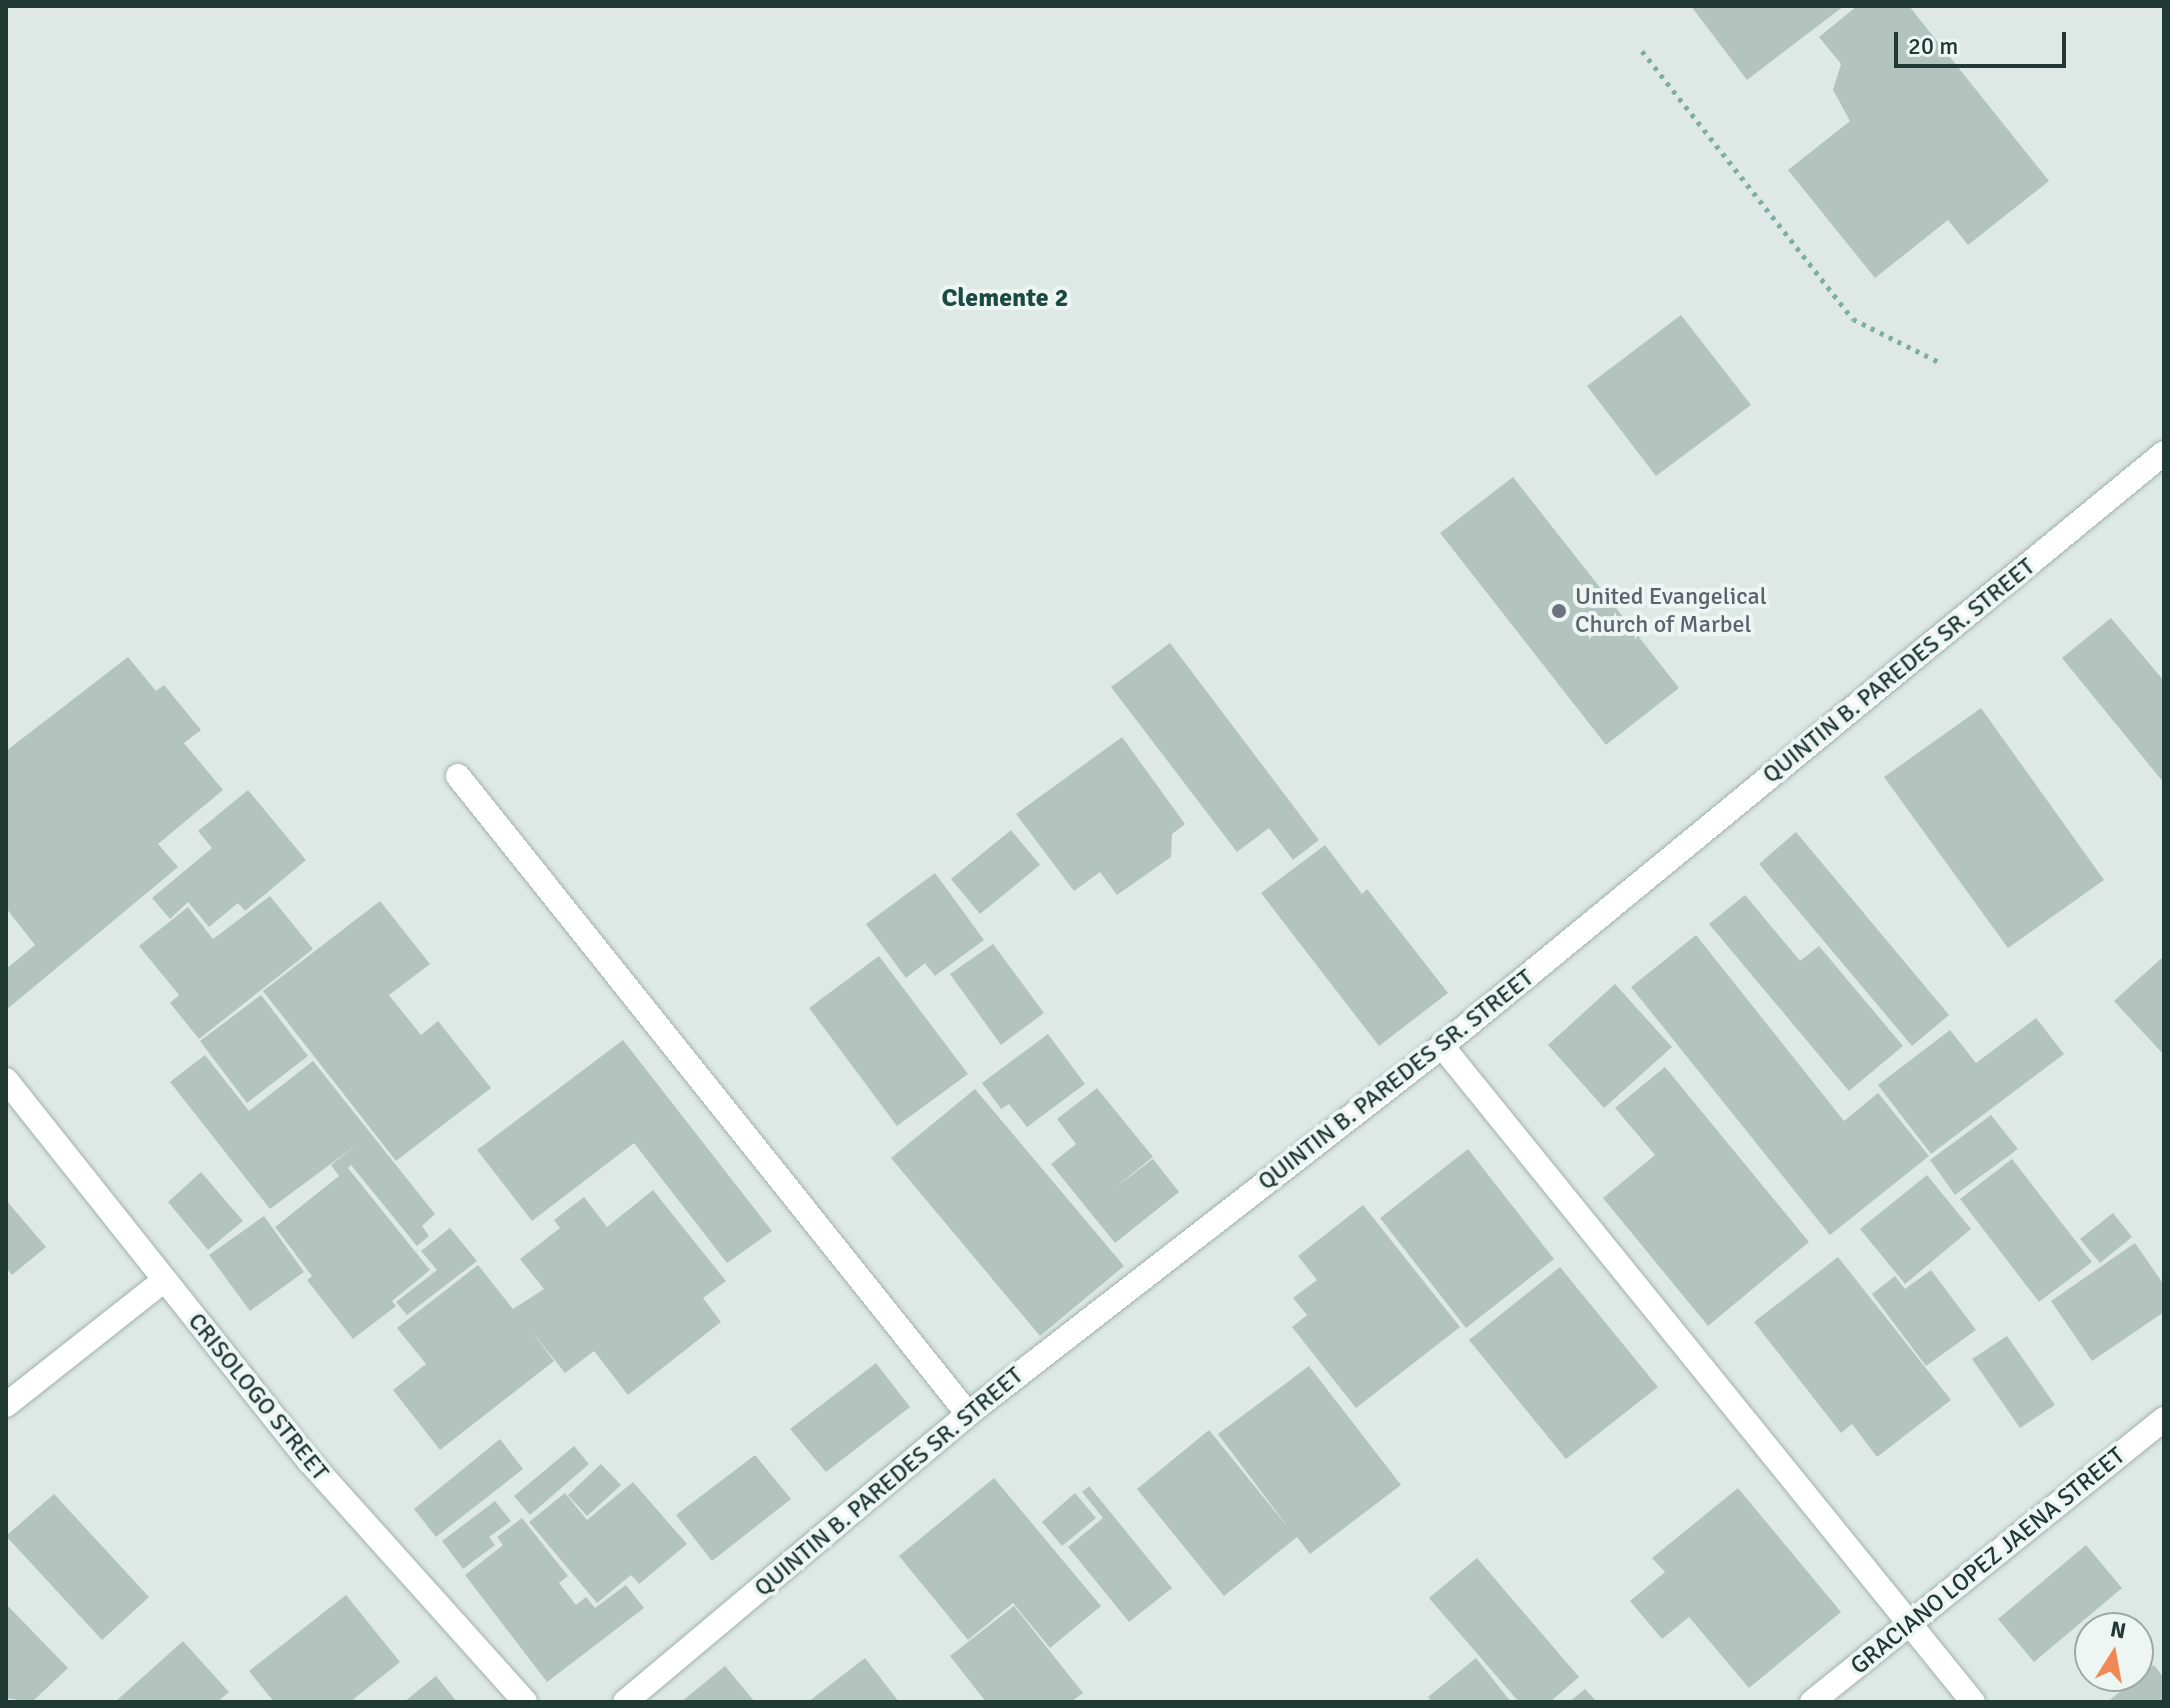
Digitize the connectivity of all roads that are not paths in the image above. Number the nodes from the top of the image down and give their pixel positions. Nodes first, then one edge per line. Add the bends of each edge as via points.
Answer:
1 (2164, 453) edge
2 (458, 776) dead end
3 (1442, 1046) junction
4 (6, 1080) edge
5 (163, 1281) junction
6 (6, 1405) edge
7 (968, 1414) junction
8 (2164, 1419) edge
9 (1909, 1623) junction
10 (525, 1702) edge
11 (625, 1702) edge
12 (1812, 1702) edge
13 (1973, 1702) edge

1 - 3 street, QUINTIN B. PAREDES SR. STREET
2 - 7 street
3 - 7 street, QUINTIN B. PAREDES SR. STREET
3 - 9 street
4 - 5 street, CRISOLOGO STREET
5 - 6 street
5 - 10 street, CRISOLOGO STREET via 310,1462
7 - 11 street, QUINTIN B. PAREDES SR. STREET
8 - 9 street, GRACIANO LOPEZ JAENA STREET
9 - 12 street, GRACIANO LOPEZ JAENA STREET
9 - 13 street

